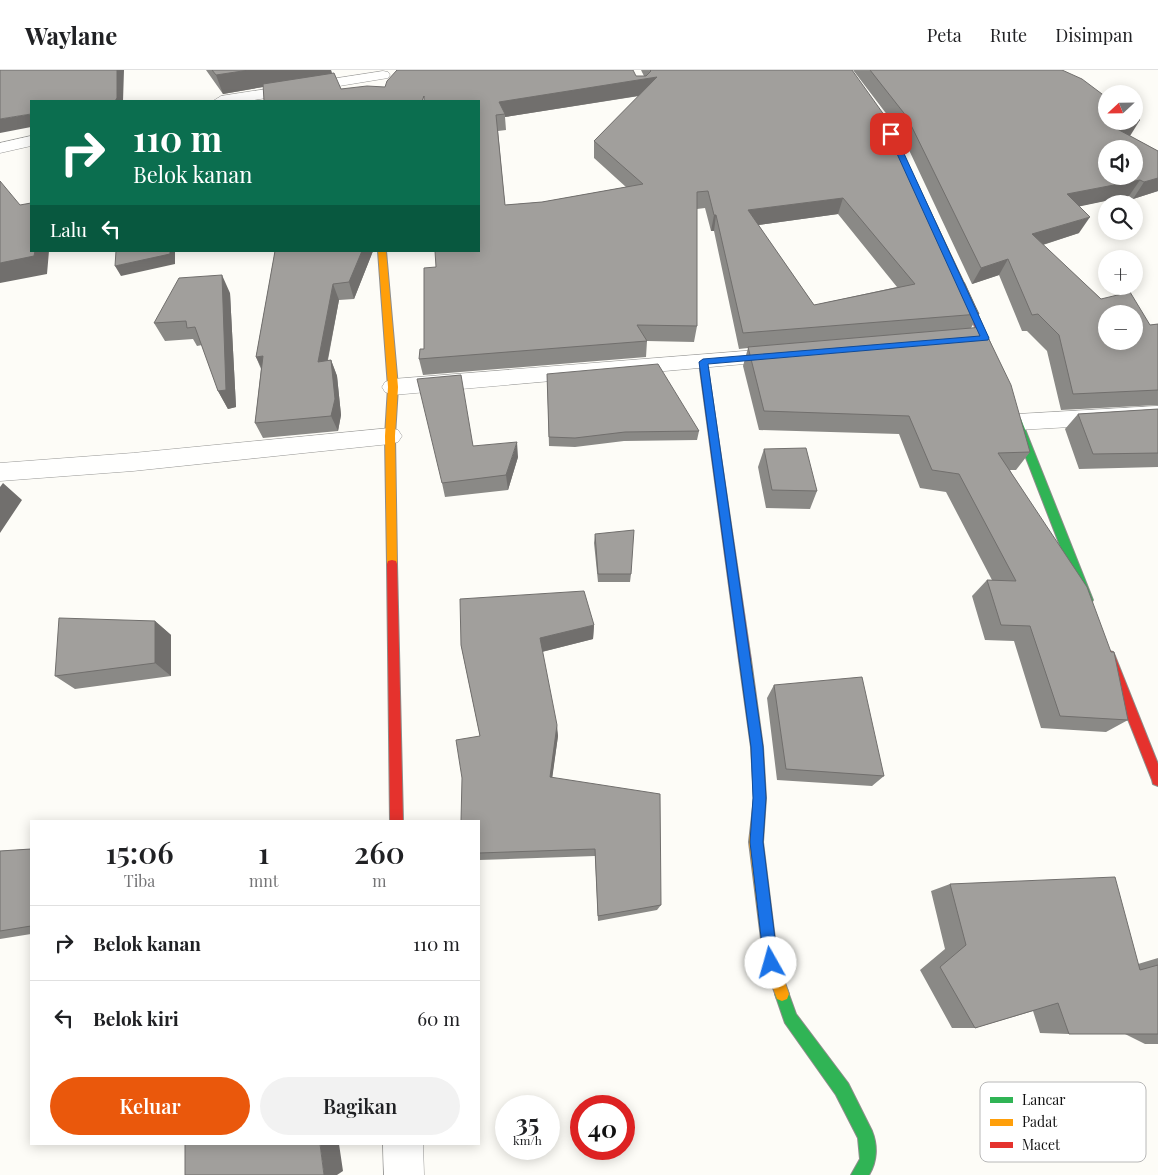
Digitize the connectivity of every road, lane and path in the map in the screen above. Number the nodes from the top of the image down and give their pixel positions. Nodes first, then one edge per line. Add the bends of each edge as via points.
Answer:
1 (383, 73) edge
2 (381, 93) edge
3 (226, 100) edge
4 (30, 141) edge
5 (0, 148) edge
6 (382, 252) edge
7 (956, 276) edge
8 (800, 354) edge
9 (703, 362) junction
10 (998, 372) edge
11 (393, 387) junction
12 (1014, 414) joint
13 (1158, 414) edge
14 (390, 436) junction
15 (0, 472) edge
16 (1090, 608) edge
17 (1104, 646) edge
18 (1158, 780) edge
19 (397, 820) edge
20 (403, 1145) edge
21 (404, 1175) edge
22 (858, 1175) edge

1 - 2 street
1 - 3 street
4 - 5 street
6 - 11 street
7 - 10 street via 975,339
8 - 9 street
9 - 11 street
9 - 22 street via 757,747 760,798 756,842 771,963 790,1018 842,1088 866,1137 868,1161
11 - 14 street
12 - 13 street
12 - 16 street
14 - 15 street
14 - 19 street
17 - 18 street
20 - 21 street

